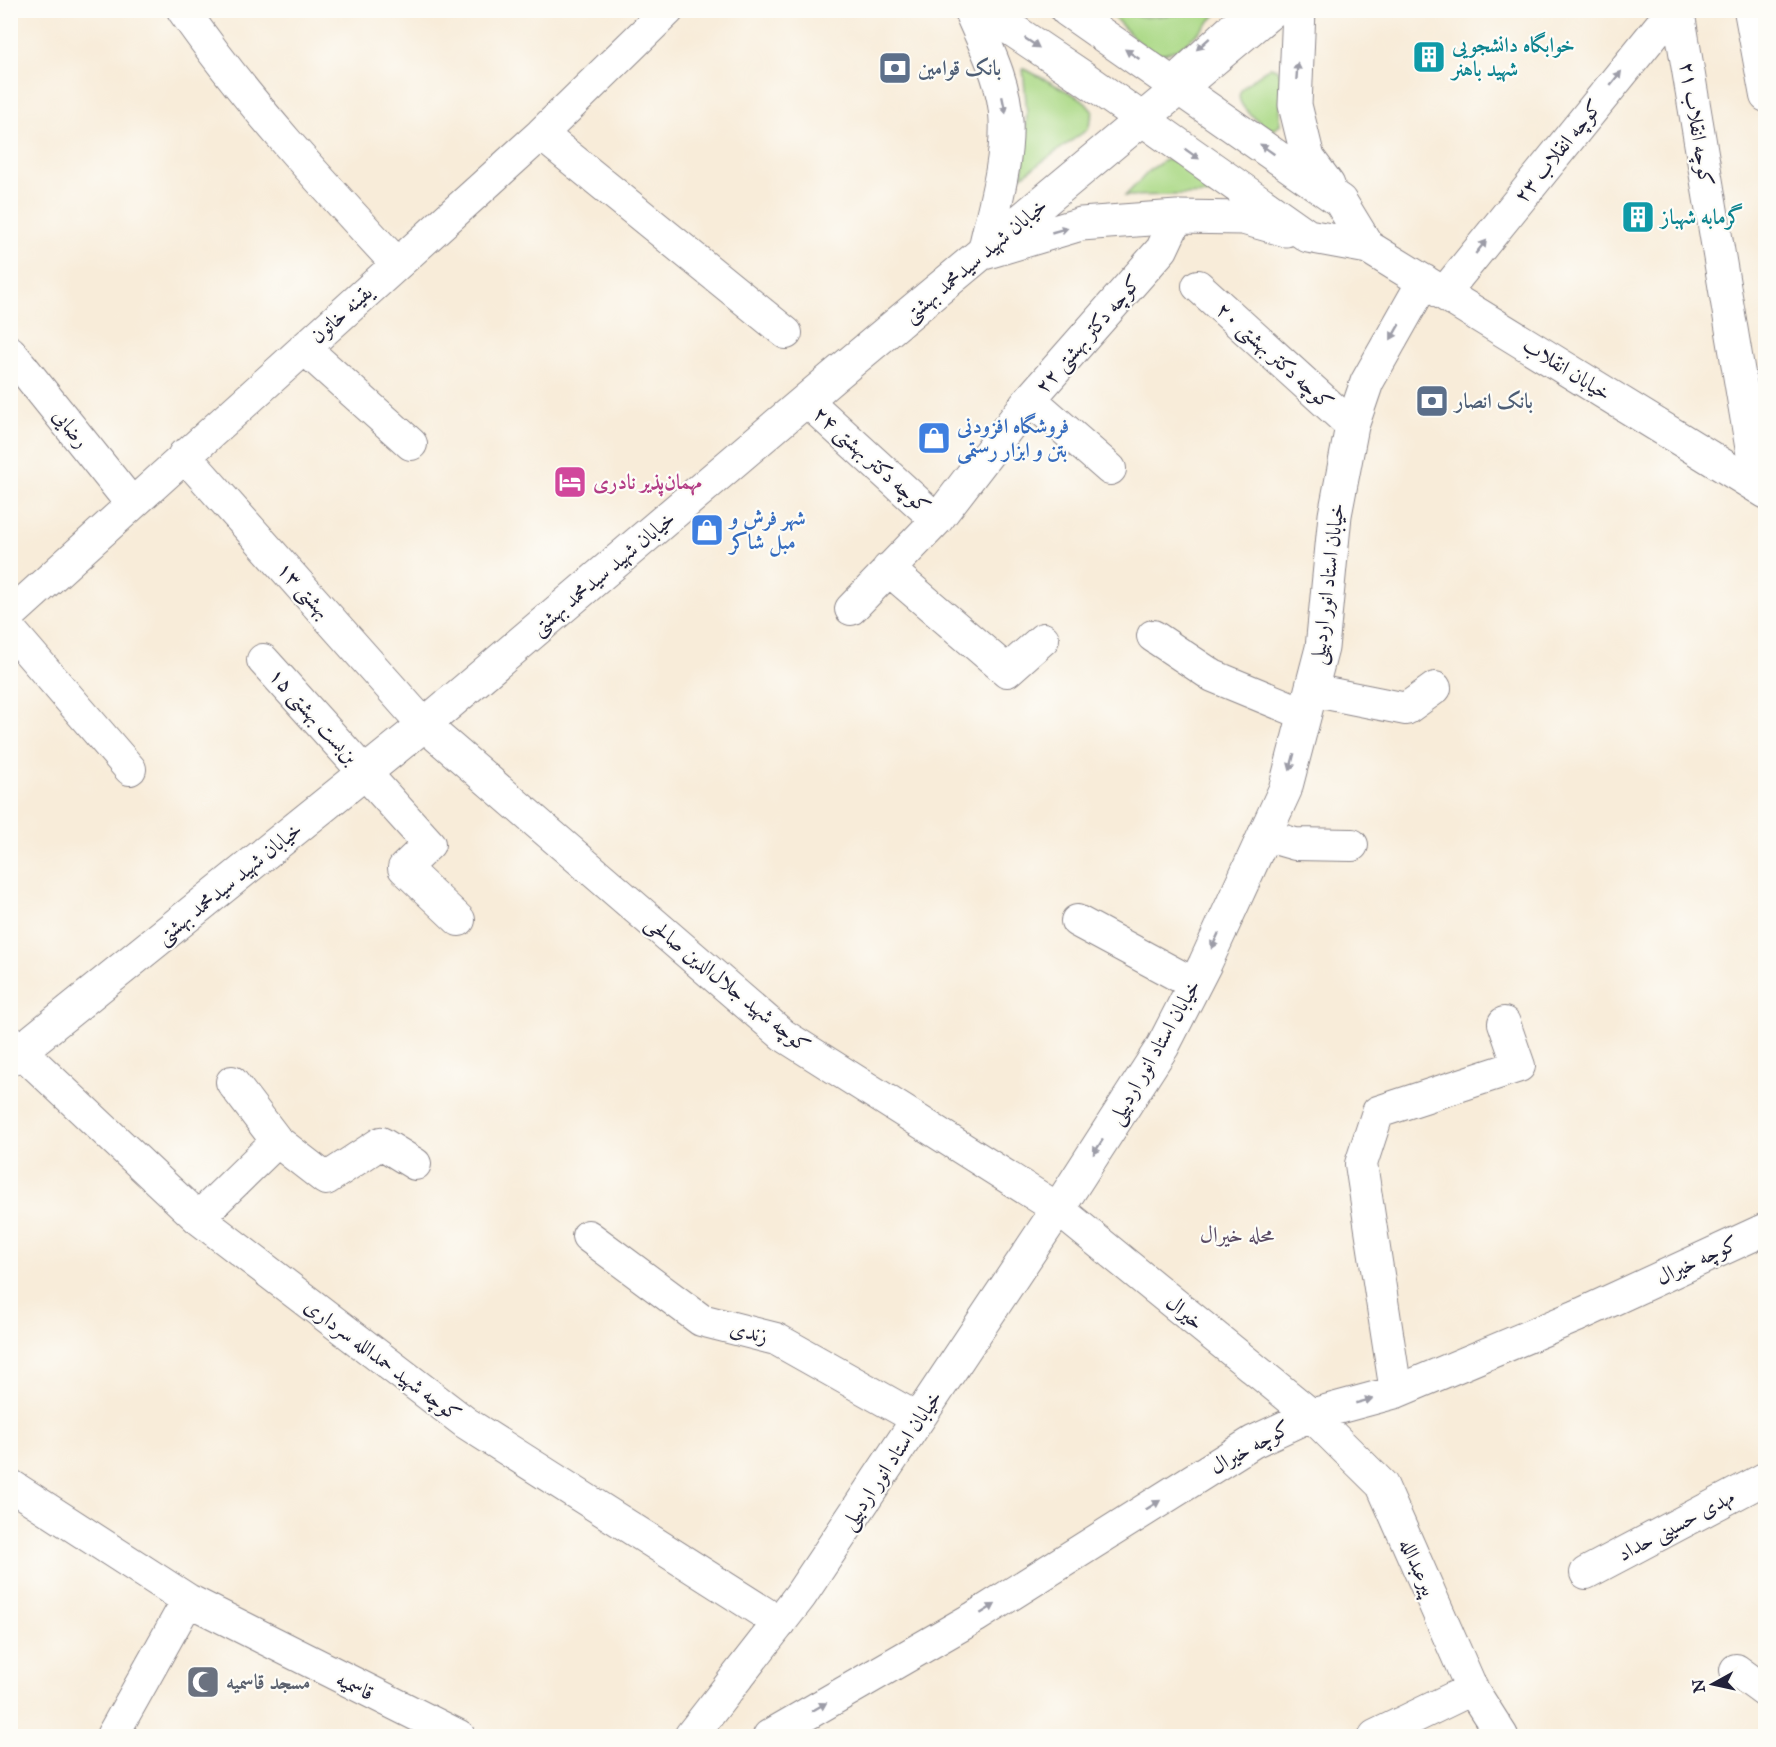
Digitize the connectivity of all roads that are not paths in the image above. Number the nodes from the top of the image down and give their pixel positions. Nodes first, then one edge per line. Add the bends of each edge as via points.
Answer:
1 (183, 10) edge
2 (668, 10) edge
3 (970, 10) edge
4 (983, 10) edge
5 (1067, 10) edge
6 (1240, 10) edge
7 (1273, 10) edge
8 (1299, 10) edge
9 (1673, 10) edge
10 (1678, 10) edge
11 (1750, 10) edge
12 (1173, 83) junction
13 (1766, 96) edge
14 (1144, 120) junction
15 (541, 134) junction
16 (1340, 201) junction
17 (1177, 217) junction
18 (1308, 236) junction
19 (1368, 247) junction
20 (984, 252) junction
21 (397, 264) junction
22 (1198, 286) dead end
23 (1434, 287) junction
24 (786, 333) dead end
25 (304, 348) junction
26 (10, 352) edge
27 (1030, 399) junction
28 (807, 401) junction
29 (1352, 426) junction
30 (411, 444) dead end
31 (184, 455) junction
32 (1110, 469) dead end
33 (1762, 489) edge
34 (131, 503) junction
35 (937, 520) junction
36 (888, 569) junction
37 (851, 609) dead end
38 (10, 615) edge
39 (10, 630) edge
40 (1153, 636) dead end
41 (1043, 639) dead end
42 (263, 660) dead end
43 (1435, 688) dead end
44 (1308, 702) junction
45 (424, 725) junction
46 (130, 769) dead end
47 (364, 773) junction
48 (1264, 835) junction
49 (1352, 845) dead end
50 (459, 920) dead end
51 (1077, 921) dead end
52 (1194, 984) junction
53 (1504, 1023) dead end
54 (14, 1050) edge
55 (232, 1082) dead end
56 (277, 1141) junction
57 (415, 1164) dead end
58 (1058, 1209) junction
59 (198, 1218) junction
60 (1766, 1229) edge
61 (588, 1236) dead end
62 (1396, 1392) junction
63 (1311, 1415) junction
64 (918, 1419) junction
65 (1766, 1478) edge
66 (10, 1485) edge
67 (1586, 1573) dead end
68 (188, 1600) junction
69 (780, 1623) junction
70 (1736, 1670) dead end
71 (1472, 1689) junction
72 (1766, 1692) edge
73 (112, 1737) edge
74 (459, 1737) edge
75 (691, 1737) edge
76 (769, 1737) edge
77 (1375, 1737) edge
78 (1502, 1737) edge

1 - 21 street via 225,71
2 - 15 street, یقینه خاتون
3 -> 20 main road via 997,73 1006,119 1003,164
4 -> 14 main road
12 -> 5 main road
6 -> 12 lane
7 - 12 main road, خیابان شهید سیدمحمد بهشتی
16 -> 8 main road via 1308,158 1295,105
23 -> 9 street, کوچه انقلاب ۲۳
10 - 33 street, کوچه انقلاب ۲۱
11 - 13 street
12 - 14 main road, خیابان شهید سیدمحمد بهشتی
16 -> 12 main road
14 -> 18 main road
14 - 20 main road, خیابان شهید سیدمحمد بهشتی
15 - 21 street, یقینه خاتون
15 - 24 street
16 - 19 main road
17 - 18 main road via 1243,218
20 -> 17 main road via 1081,224
17 - 27 street, کوچه دکتر بهشتی ۲۲ via 1162,249
18 - 19 main road
19 - 23 main road, خیابان انقلاب
20 - 28 main road, خیابان شهید سیدمحمد بهشتی
21 - 25 street, یقینه خاتون
22 - 29 street, کوچه دکتر بهشتی ۲۰
23 -> 29 main road, خیابان استاد انور اردبیلی via 1366,382
23 - 33 main road, خیابان انقلاب
25 - 30 street
25 - 31 street, یقینه خاتون
26 - 34 street, رضایی
27 - 32 street
27 - 35 street, کوچه دکتر بهشتی ۲۲
28 - 35 street, کوچه دکتر بهشتی ۲۴
28 - 45 main road, خیابان شهید سیدمحمد بهشتی
29 - 44 main road, خیابان استاد انور اردبیلی via 1335,515 1322,648
31 - 34 street, یقینه خاتون
31 - 45 street, بهشتی ۱۳
34 - 38 street, یقینه خاتون
35 - 36 street, کوچه دکتر بهشتی ۲۲
36 - 37 street, کوچه دکتر بهشتی ۲۲
36 - 41 street via 1007,671
39 - 46 street
40 - 44 street via 1213,676
42 - 47 street, بن‌بست بهشتی ۱۵
43 - 44 street via 1406,709
44 -> 48 main road, خیابان استاد انور اردبیلی via 1285,790
45 - 47 main road, خیابان شهید سیدمحمد بهشتی
45 - 58 street, کوچه شهید جلال‌الدین صالحی via 783,1035
47 - 50 street, بن‌بست بهشتی ۱۵ via 429,844 404,868
47 - 54 main road, خیابان شهید سیدمحمد بهشتی
48 - 49 street via 1295,844
48 -> 52 main road, خیابان استاد انور اردبیلی
51 - 52 street
52 -> 58 main road, خیابان استاد انور اردبیلی via 1163,1046
53 - 62 street via 1519,1066 1378,1112 1361,1164
54 - 59 street, کوچه شهید حمدالله سرداری
55 - 56 street
56 - 57 street via 326,1179 381,1143
56 - 59 street
58 - 63 street, خیرال
58 - 64 main road, خیابان استاد انور اردبیلی
59 - 69 street, کوچه شهید حمدالله سرداری via 466,1423
60 - 62 street, کوچه خیرال via 1577,1316
61 - 64 street, زندی via 701,1320 776,1339
63 -> 62 street, کوچه خیرال
63 - 71 street, پیرعبدالله via 1382,1485
76 -> 63 street, کوچه خیرال via 975,1617 1253,1442
64 - 69 main road, خیابان استاد انور اردبیلی
65 - 67 street, مهدی حسینی حداد
66 - 68 street, قاسمیه
68 - 73 street
68 - 74 street, قاسمیه
69 - 75 main road, خیابان استاد انور اردبیلی
70 - 72 street
71 - 77 street
71 - 78 street, پیرعبدالله

